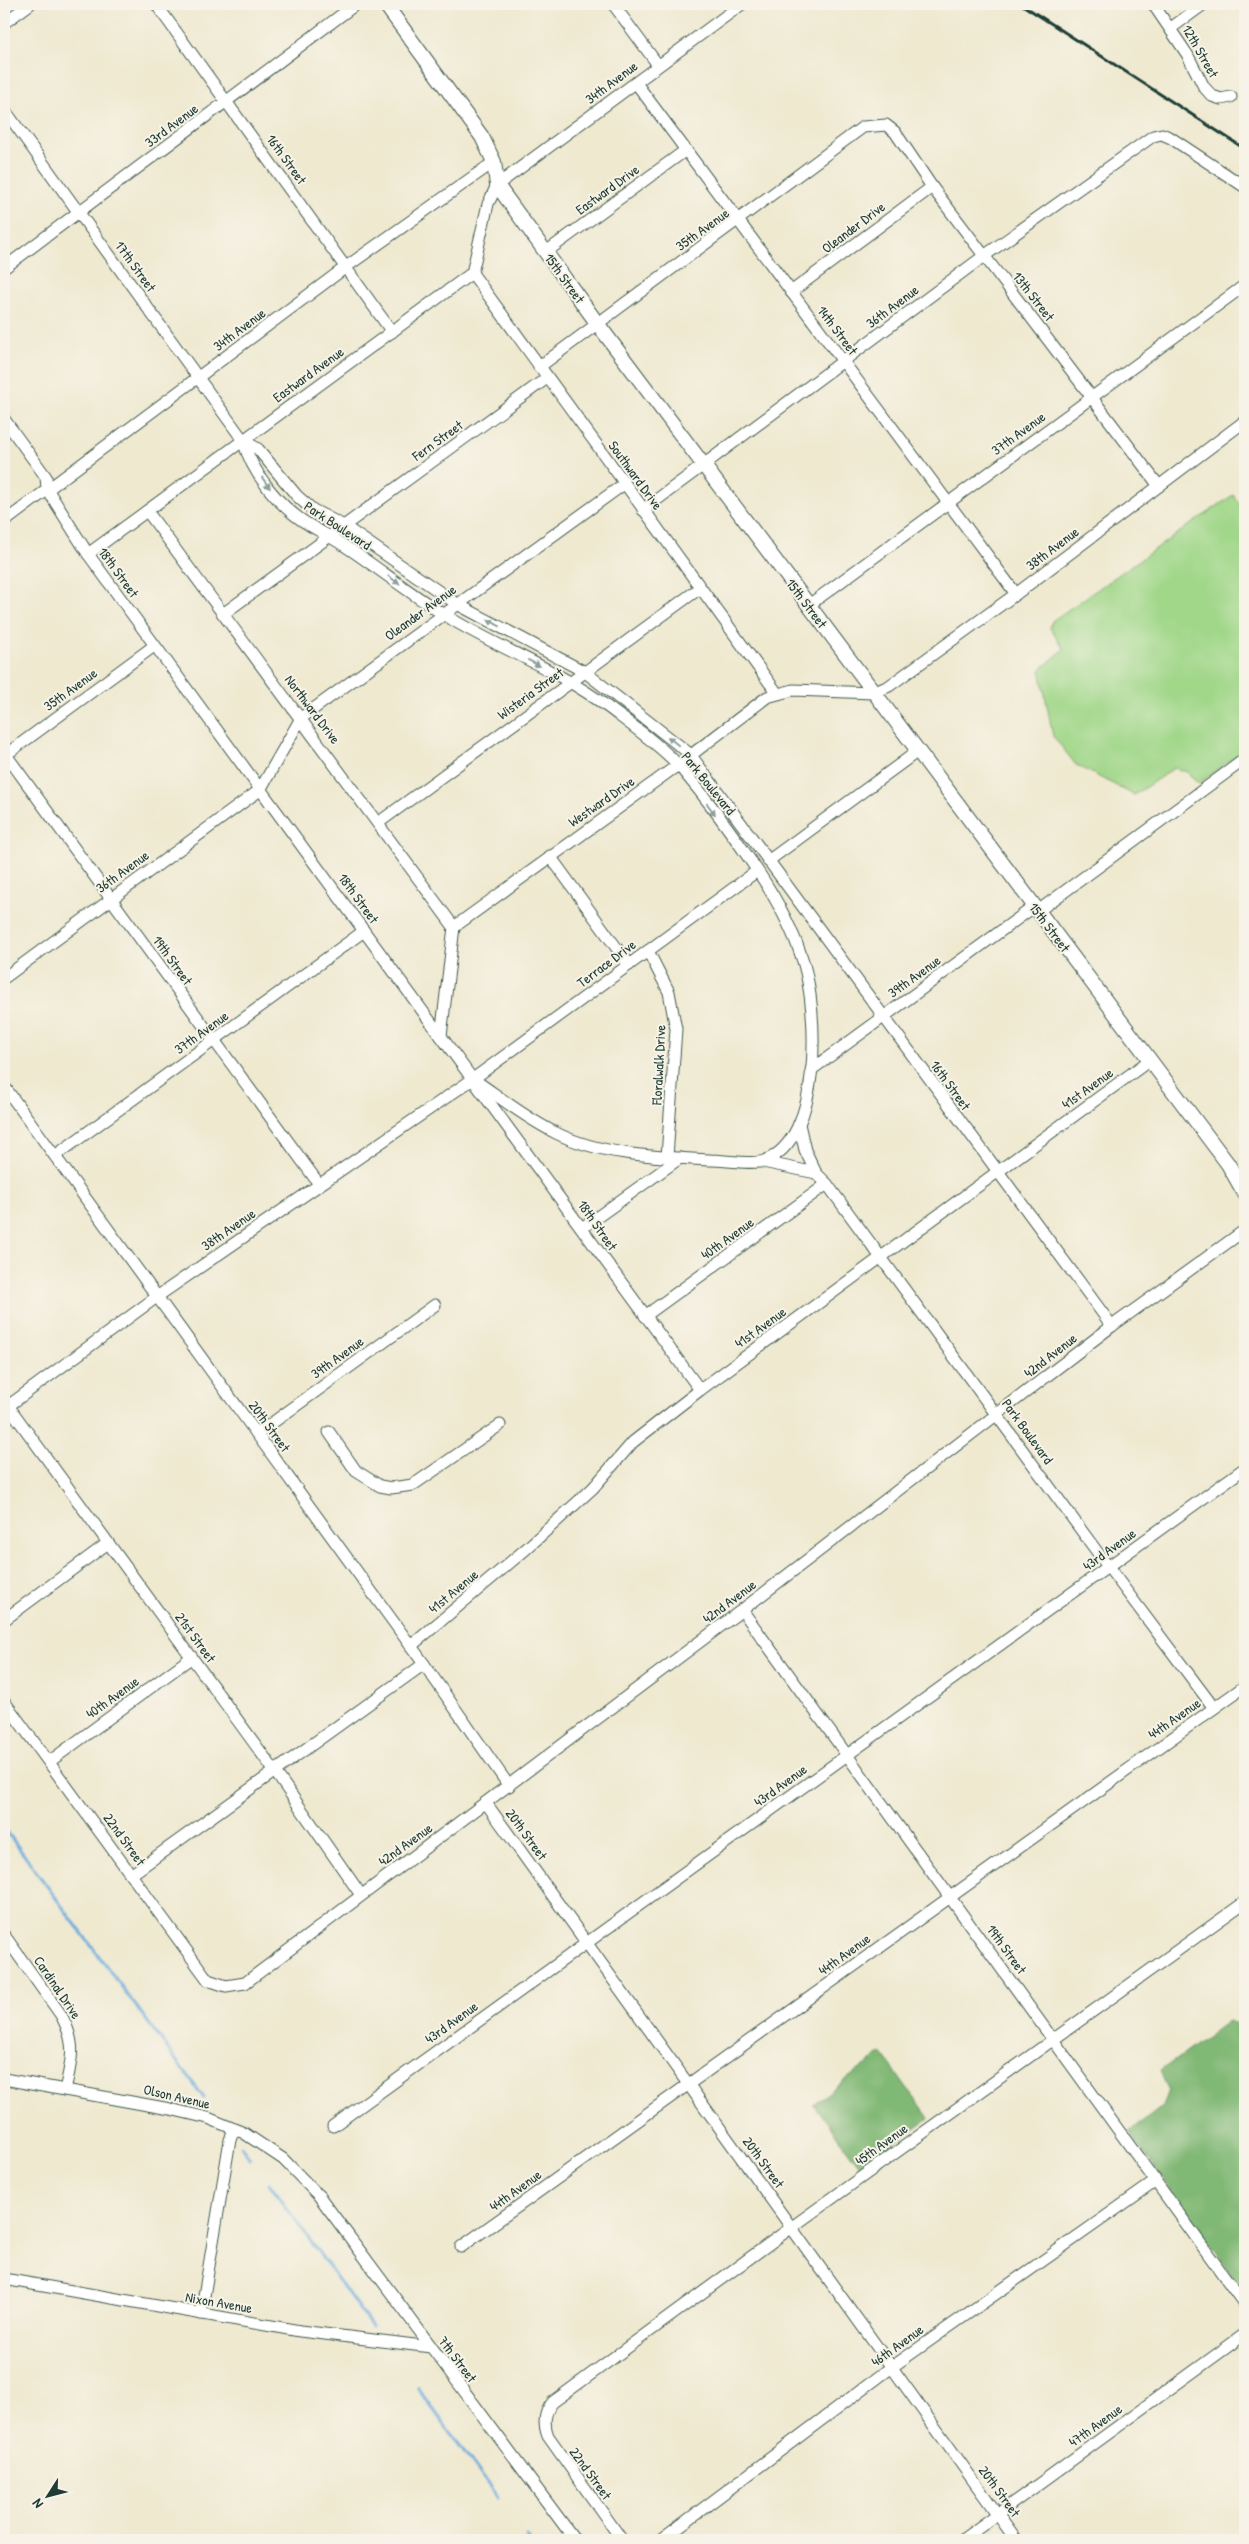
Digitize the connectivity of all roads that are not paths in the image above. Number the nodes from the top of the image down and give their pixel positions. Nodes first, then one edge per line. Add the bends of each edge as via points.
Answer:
1 (30, 4) edge
2 (156, 4) edge
3 (356, 4) edge
4 (384, 4) edge
5 (613, 4) edge
6 (742, 4) edge
7 (1153, 4) edge
8 (1204, 4) edge
9 (4, 23) edge
10 (1171, 28) junction
11 (658, 65) junction
12 (636, 83) junction
13 (1231, 97) dead end
14 (227, 101) junction
15 (4, 109) edge
16 (886, 125) joint
17 (686, 150) junction
18 (494, 162) junction
19 (497, 185) junction
20 (932, 187) junction
21 (1245, 187) edge
22 (79, 213) junction
23 (739, 221) junction
24 (546, 252) junction
25 (984, 256) junction
26 (346, 267) junction
27 (4, 268) edge
28 (472, 273) junction
29 (1245, 286) edge
30 (791, 292) junction
31 (597, 324) junction
32 (392, 332) junction
33 (843, 361) junction
34 (539, 367) junction
35 (198, 378) junction
36 (547, 378) junction
37 (1093, 397) junction
38 (4, 418) edge
39 (1245, 420) edge
40 (243, 440) junction
41 (703, 466) junction
42 (624, 484) junction
43 (1159, 486) junction
44 (47, 489) junction
45 (948, 503) junction
46 (643, 510) junction
47 (148, 511) junction
48 (4, 522) edge
49 (344, 526) junction
50 (331, 536) junction
51 (88, 554) junction
52 (700, 588) junction
53 (1016, 594) junction
54 (457, 604) junction
55 (809, 606) junction
56 (223, 614) junction
57 (443, 614) junction
58 (154, 646) junction
59 (585, 672) junction
60 (571, 682) junction
61 (777, 693) junction
62 (873, 693) junction
63 (301, 718) junction
64 (918, 751) junction
65 (690, 754) junction
66 (4, 755) edge
67 (1245, 759) edge
68 (678, 765) junction
69 (260, 790) junction
70 (378, 823) junction
71 (550, 856) junction
72 (768, 861) junction
73 (757, 870) junction
74 (109, 899) junction
75 (1036, 909) junction
76 (812, 921) junction
77 (454, 927) junction
78 (364, 932) junction
79 (648, 950) junction
80 (629, 965) junction
81 (4, 978) edge
82 (883, 1018) junction
83 (441, 1036) junction
84 (214, 1041) junction
85 (1150, 1060) junction
86 (812, 1070) junction
87 (473, 1080) junction
88 (4, 1086) edge
89 (800, 1124) junction
90 (55, 1156) junction
91 (667, 1156) junction
92 (680, 1158) junction
93 (763, 1162) junction
94 (997, 1172) junction
95 (816, 1173) junction
96 (319, 1184) junction
97 (827, 1184) junction
98 (1245, 1194) edge
99 (582, 1228) junction
100 (1245, 1230) edge
101 (882, 1257) junction
102 (158, 1296) junction
103 (434, 1305) dead end
104 (645, 1316) junction
105 (1112, 1326) junction
106 (700, 1390) junction
107 (5, 1405) edge
108 (997, 1415) junction
109 (500, 1425) dead end
110 (329, 1432) dead end
111 (258, 1434) junction
112 (1245, 1468) edge
113 (108, 1543) junction
114 (1108, 1568) junction
115 (742, 1610) junction
116 (4, 1620) edge
117 (411, 1646) junction
118 (192, 1657) junction
119 (424, 1664) junction
120 (1245, 1686) edge
121 (4, 1701) edge
122 (1214, 1708) junction
123 (847, 1756) junction
124 (49, 1762) junction
125 (276, 1773) junction
126 (509, 1786) junction
127 (486, 1803) junction
128 (132, 1874) junction
129 (361, 1895) junction
130 (951, 1896) junction
131 (1245, 1902) edge
132 (4, 1935) edge
133 (586, 1943) junction
134 (226, 1986) joint
135 (1053, 2039) junction
136 (4, 2079) edge
137 (689, 2084) junction
138 (65, 2090) junction
139 (333, 2126) dead end
140 (234, 2129) junction
141 (1156, 2181) junction
142 (319, 2196) joint
143 (792, 2227) junction
144 (461, 2247) dead end
145 (4, 2279) edge
146 (1245, 2305) edge
147 (201, 2314) junction
148 (1245, 2334) edge
149 (431, 2347) junction
150 (892, 2367) junction
151 (544, 2420) joint
152 (998, 2514) junction
153 (575, 2540) edge
154 (622, 2540) edge
155 (661, 2540) edge
156 (962, 2540) edge
157 (1016, 2540) edge

1 - 9 street
2 - 14 street, 16th Street
3 - 14 street, 33rd Avenue
4 - 18 main road, 15th Street via 482,137
5 - 11 street
6 - 11 street, 34th Avenue
7 - 10 street, 12th Street
8 - 10 street
10 - 13 street, 12th Street via 1200,81 1212,96 1221,99
11 - 12 street, 34th Avenue
12 - 17 street, 14th Street
12 - 19 street, 34th Avenue
14 - 22 street, 33rd Avenue
14 - 26 street, 16th Street
15 - 22 street, 17th Street
16 - 20 street, 13th Street via 895,132
16 - 23 street, 35th Avenue via 863,127
17 - 23 street, 14th Street
17 - 24 street, Eastward Drive
18 - 19 main road, 15th Street
18 - 26 street, 34th Avenue
19 - 24 main road, 15th Street
19 - 28 street via 488,204
20 - 25 street, 13th Street
20 - 30 street, Oleander Drive
21 - 25 street, 36th Avenue via 1162,134 1153,136
22 - 27 street, 33rd Avenue
22 - 35 street, 17th Street
23 - 30 street, 14th Street
23 - 31 street, 35th Avenue
24 - 31 main road, 15th Street
25 - 33 street, 36th Avenue
25 - 37 street, 13th Street
26 - 32 street, 16th Street
26 - 35 street, 34th Avenue
28 - 32 street, Eastward Avenue
28 - 34 street, Southward Drive
29 - 37 street, 37th Avenue
30 - 33 street, 14th Street
31 - 34 street, 35th Avenue
31 - 41 main road, 15th Street
32 - 40 street, Eastward Avenue
33 - 41 street, 36th Avenue
33 - 45 street, 14th Street
34 - 36 street, Southward Drive
35 - 40 street, 17th Street
35 - 44 street, 34th Avenue
36 - 42 street, Southward Drive
36 - 49 street, Fern Street
37 - 43 street, 13th Street
37 - 45 street, 37th Avenue
38 - 44 street, 18th Street via 46,477
39 - 43 street, 38th Avenue
40 - 47 street, Eastward Avenue
40 - 49 street, Park Boulevard via 258,449 306,504
40 -> 50 street, Park Boulevard via 248,458 282,503 309,525
41 - 46 street, 36th Avenue
41 - 55 main road, 15th Street
42 - 46 street, Southward Drive
42 - 54 street, Oleander Avenue
43 - 53 street, 38th Avenue
44 - 48 street, 34th Avenue
44 - 51 street, 18th Street
45 - 53 street, 14th Street
45 - 55 street, 37th Avenue
46 - 52 street, Southward Drive
47 - 51 street, Eastward Avenue
47 - 56 street, Northward Drive
49 - 50 street, Fern Street
49 - 54 street, Park Boulevard
50 - 56 street
50 -> 57 street, Park Boulevard
51 - 58 street, 18th Street
52 - 59 street, Wisteria Street
52 - 61 street, Southward Drive
53 - 62 street, 38th Avenue via 905,676
54 - 57 street, Oleander Avenue
59 -> 54 street, Park Boulevard
55 - 62 main road, 15th Street
56 - 63 street, Northward Drive
57 -> 60 street, Park Boulevard
57 - 63 street, Oleander Avenue
58 - 66 street, 35th Avenue
58 - 69 street, 18th Street
59 - 60 street, Wisteria Street
65 -> 59 street, Park Boulevard
60 - 68 street, Park Boulevard via 608,707
60 - 70 street, Wisteria Street
61 - 62 street, Westward Drive via 793,690
61 - 65 street, Westward Drive
62 - 64 main road, 15th Street
63 - 69 street, Oleander Avenue
63 - 70 street, Northward Drive
64 - 72 street
64 - 75 main road, 15th Street
65 - 68 street, Westward Drive
65 - 72 street, Park Boulevard
66 - 74 street, 19th Street
67 - 75 street, 39th Avenue
68 - 71 street, Westward Drive
68 -> 73 street, Park Boulevard
69 - 74 street, 36th Avenue
69 - 78 street, 18th Street
70 - 77 street, Northward Drive
71 - 77 street, Westward Drive
71 - 80 street
72 - 76 street, 16th Street
73 - 76 street
73 - 79 street, Terrace Drive
73 - 86 street, Park Boulevard via 777,902 808,978 813,1026
74 - 81 street, 36th Avenue
74 - 84 street, 19th Street
75 - 82 street, 39th Avenue
75 - 85 main road, 15th Street
76 - 82 street, 16th Street
77 - 83 street
78 - 83 street, 18th Street
78 - 84 street, 37th Avenue
79 - 80 street, Terrace Drive
79 - 91 street, Floralwalk Drive via 669,992 676,1029
80 - 87 street, Terrace Drive
82 - 86 street, 39th Avenue
82 - 94 street, 16th Street
83 - 87 street, 18th Street
84 - 90 street, 37th Avenue
84 - 96 street, 19th Street
85 - 94 street, 41st Avenue
85 - 98 main road, 15th Street via 1228,1164
86 - 89 street, Park Boulevard
87 - 91 street via 533,1121 568,1139 592,1146
87 - 96 street, 38th Avenue
87 - 99 street, 18th Street
88 - 90 street, 20th Street
89 - 93 street, Park Boulevard via 785,1147
89 - 95 street, Park Boulevard via 805,1150
90 - 102 street, 20th Street
91 - 92 street
92 - 93 street
92 - 99 street
93 - 95 street
94 - 101 street, 41st Avenue
94 - 105 street, 16th Street
95 - 97 street, Park Boulevard
96 - 102 street, 38th Avenue
97 - 101 street, Park Boulevard
97 - 104 street, 40th Avenue
99 - 104 street, 18th Street
100 - 105 street, 42nd Avenue
101 - 106 street, 41st Avenue
101 - 108 street, Park Boulevard
102 - 107 street, 38th Avenue
102 - 111 street, 20th Street
103 - 111 street, 39th Avenue
104 - 106 street, 18th Street
105 - 108 street, 42nd Avenue
106 - 117 street, 41st Avenue via 633,1442 593,1488
107 - 113 street, 21st Street
108 - 114 street, Park Boulevard
108 - 115 street, 42nd Avenue
109 - 110 street via 413,1486 391,1488 380,1486 356,1471
111 - 117 street, 20th Street
112 - 114 street, 43rd Avenue
113 - 116 street
113 - 118 street, 21st Street
114 - 122 street, Park Boulevard
114 - 123 street, 43rd Avenue
115 - 123 street, 19th Street
115 - 126 street, 42nd Avenue
117 - 119 street, 20th Street
118 - 124 street, 40th Avenue
118 - 125 street, 21st Street
119 - 125 street
119 - 126 street, 20th Street
120 - 122 street, 44th Avenue
121 - 124 street, 22nd Street
122 - 130 street, 44th Avenue
123 - 130 street, 19th Street
123 - 133 street, 43rd Avenue
124 - 128 street, 22nd Street
125 - 128 street
125 - 129 street, 21st Street
126 - 127 street, 42nd Avenue
127 - 129 street, 42nd Avenue
127 - 133 street, 20th Street
128 - 134 street, 22nd Street via 208,1980
129 - 134 street, 42nd Avenue via 245,1983
130 - 135 street, 19th Street
130 - 137 street, 44th Avenue
131 - 135 street, 45th Avenue
132 - 138 street, Cardinal Drive via 68,2028 73,2055
133 - 137 street, 20th Street
133 - 139 street, 43rd Avenue
135 - 141 street, 19th Street
135 - 143 street, 45th Avenue
136 - 138 street, Olson Avenue
137 - 143 street, 20th Street
137 - 144 street, 44th Avenue
138 - 140 street, Olson Avenue via 170,2109 208,2118
140 - 142 street, Olson Avenue via 283,2160
140 - 147 street
141 - 146 street, 19th Street
141 - 150 street, 46th Avenue
142 - 149 street, 7th Street
143 - 150 street, 20th Street
143 - 151 street, 45th Avenue via 553,2402
145 - 147 street, Nixon Avenue
147 - 149 street, Nixon Avenue via 300,2332
148 - 152 street, 47th Avenue
149 - 153 street, 7th Street
150 - 152 street, 20th Street
150 - 155 street, 46th Avenue
151 - 154 street, 22nd Street via 556,2450
152 - 156 street, 47th Avenue
152 - 157 street, 20th Street

